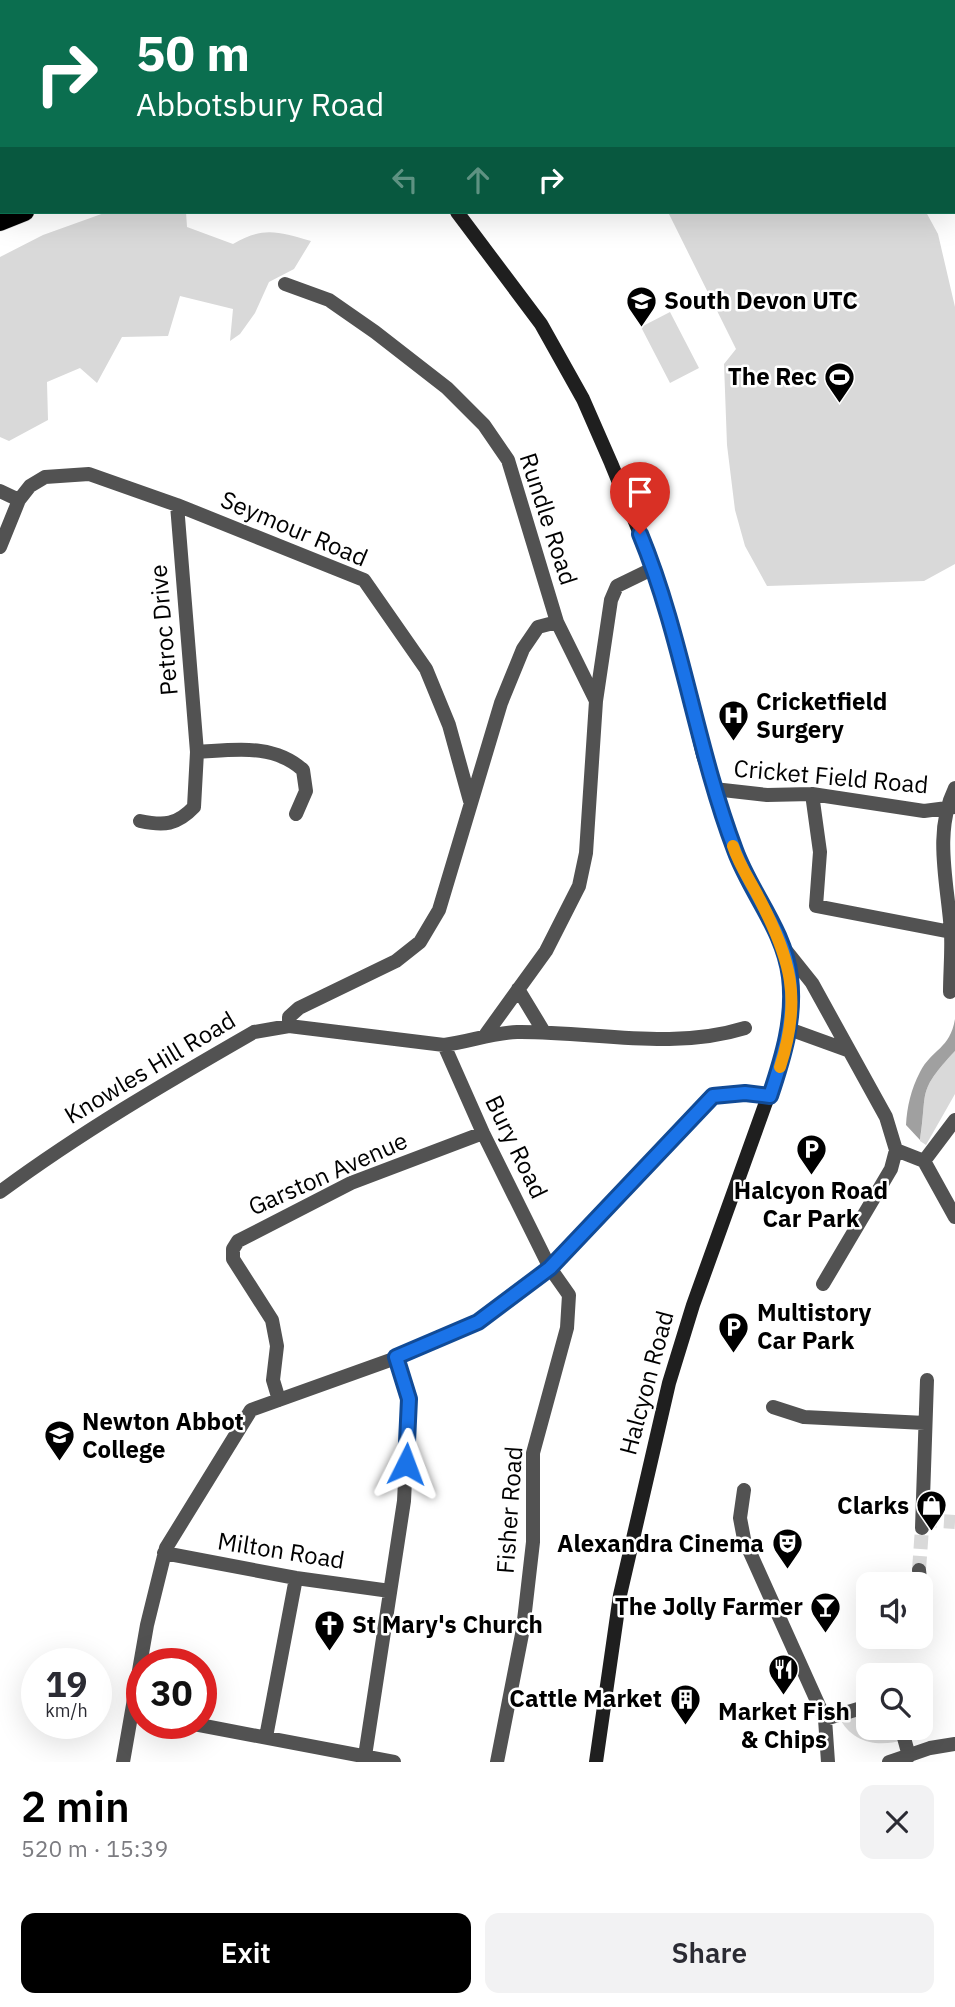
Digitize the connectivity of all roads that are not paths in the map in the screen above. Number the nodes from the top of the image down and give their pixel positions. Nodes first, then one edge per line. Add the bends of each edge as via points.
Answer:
1 (20, 214) edge
2 (458, 214) edge
3 (0, 222) edge
4 (285, 284) dead end
5 (0, 491) edge
6 (19, 500) junction
7 (177, 505) junction
8 (0, 547) edge
9 (653, 568) junction
10 (557, 622) junction
11 (596, 701) junction
12 (197, 752) junction
13 (955, 788) edge
14 (714, 789) junction
15 (812, 794) junction
16 (470, 801) junction
17 (950, 808) edge
18 (296, 814) dead end
19 (140, 821) dead end
20 (951, 932) junction
21 (784, 948) junction
22 (518, 989) junction
23 (950, 992) dead end
24 (289, 1026) junction
25 (745, 1028) dead end
26 (789, 1029) junction
27 (544, 1032) junction
28 (486, 1034) junction
29 (444, 1045) junction
30 (847, 1050) junction
31 (770, 1096) junction
32 (955, 1119) edge
33 (483, 1133) junction
34 (896, 1150) junction
35 (924, 1161) junction
36 (0, 1192) edge
37 (955, 1217) edge
38 (550, 1268) junction
39 (823, 1284) dead end
40 (396, 1357) junction
41 (927, 1380) dead end
42 (279, 1400) junction
43 (773, 1407) dead end
44 (925, 1423) junction
45 (744, 1490) dead end
46 (922, 1522) tunnel mouth
47 (164, 1553) junction
48 (296, 1578) junction
49 (390, 1591) junction
50 (148, 1648) edge
51 (856, 1710) edge
52 (825, 1719) junction
53 (217, 1728) edge
54 (265, 1737) junction
55 (129, 1739) edge
56 (904, 1740) edge
57 (955, 1744) edge
58 (365, 1756) junction
59 (908, 1756) junction
60 (122, 1762) edge
61 (394, 1762) edge
62 (497, 1762) edge
63 (596, 1762) edge
64 (828, 1762) edge
65 (889, 1762) edge

1 - 3 main road
2 - 9 main road, Halcyon Road via 541,324 583,399
4 - 10 street, Rundle Road via 329,300 375,332 447,388 484,425 508,460
5 - 6 street
6 - 7 street, Seymour Road via 45,477 89,474
6 - 8 street, Seymour Road
7 - 12 street, Petroc Drive
7 - 16 street, Seymour Road via 364,580 426,669 450,725
9 - 11 street, Rundle Road via 617,586
9 - 14 main road, Halcyon Road
10 - 11 street, Rundle Road
10 - 16 street via 538,628 523,649
11 - 22 street, Rundle Road via 586,853 579,886 546,951
12 - 18 street via 261,750 292,760 303,770 306,791
12 - 19 street, Petroc Drive via 194,807 175,823
13 - 17 street
14 - 15 street, Cricket Field Road
14 - 21 main road, Halcyon Road via 736,853
15 - 17 street, Cricket Field Road via 925,811
15 - 20 street via 820,852 816,906
16 - 24 street via 439,909 420,942 396,961 299,1008 289,1017
17 - 20 street via 944,875
20 - 23 street
21 - 26 main road, Halcyon Road via 792,997
21 - 30 street via 812,983
22 - 27 street
22 - 28 street, Rundle Road
24 - 29 street, Knowles Hill Road
24 - 36 street, Knowles Hill Road via 254,1032 142,1096
25 - 27 street, Knowles Hill Road via 713,1038 673,1040
26 - 30 street
26 - 31 main road, Halcyon Road
27 - 28 street, Knowles Hill Road
28 - 29 street, Knowles Hill Road
29 - 33 street, Bury Road
30 - 34 street via 886,1117
31 - 38 street via 713,1096
31 - 63 main road, Halcyon Road via 669,1383 620,1595
32 - 35 street
33 - 38 street, Bury Road
33 - 42 street, Garston Avenue via 351,1182 238,1241 233,1259 272,1320
34 - 35 street
34 - 39 street via 891,1169
35 - 37 street
38 - 40 street via 478,1322
38 - 62 street, Fisher Road via 567,1288 570,1307 533,1453 533,1542 523,1629
40 - 42 street
40 - 49 street via 409,1399 408,1445
41 - 44 street
42 - 47 street via 251,1410
43 - 44 street via 804,1417
44 - 46 street
45 - 52 street via 740,1518 744,1539
47 - 48 street, Milton Road
47 - 50 street
48 - 49 street, Milton Road
48 - 54 street
49 - 58 street
51 - 52 street
52 - 64 street
53 - 54 street
54 - 58 street
55 - 60 street
56 - 59 street
57 - 59 street
58 - 61 street
59 - 65 street

